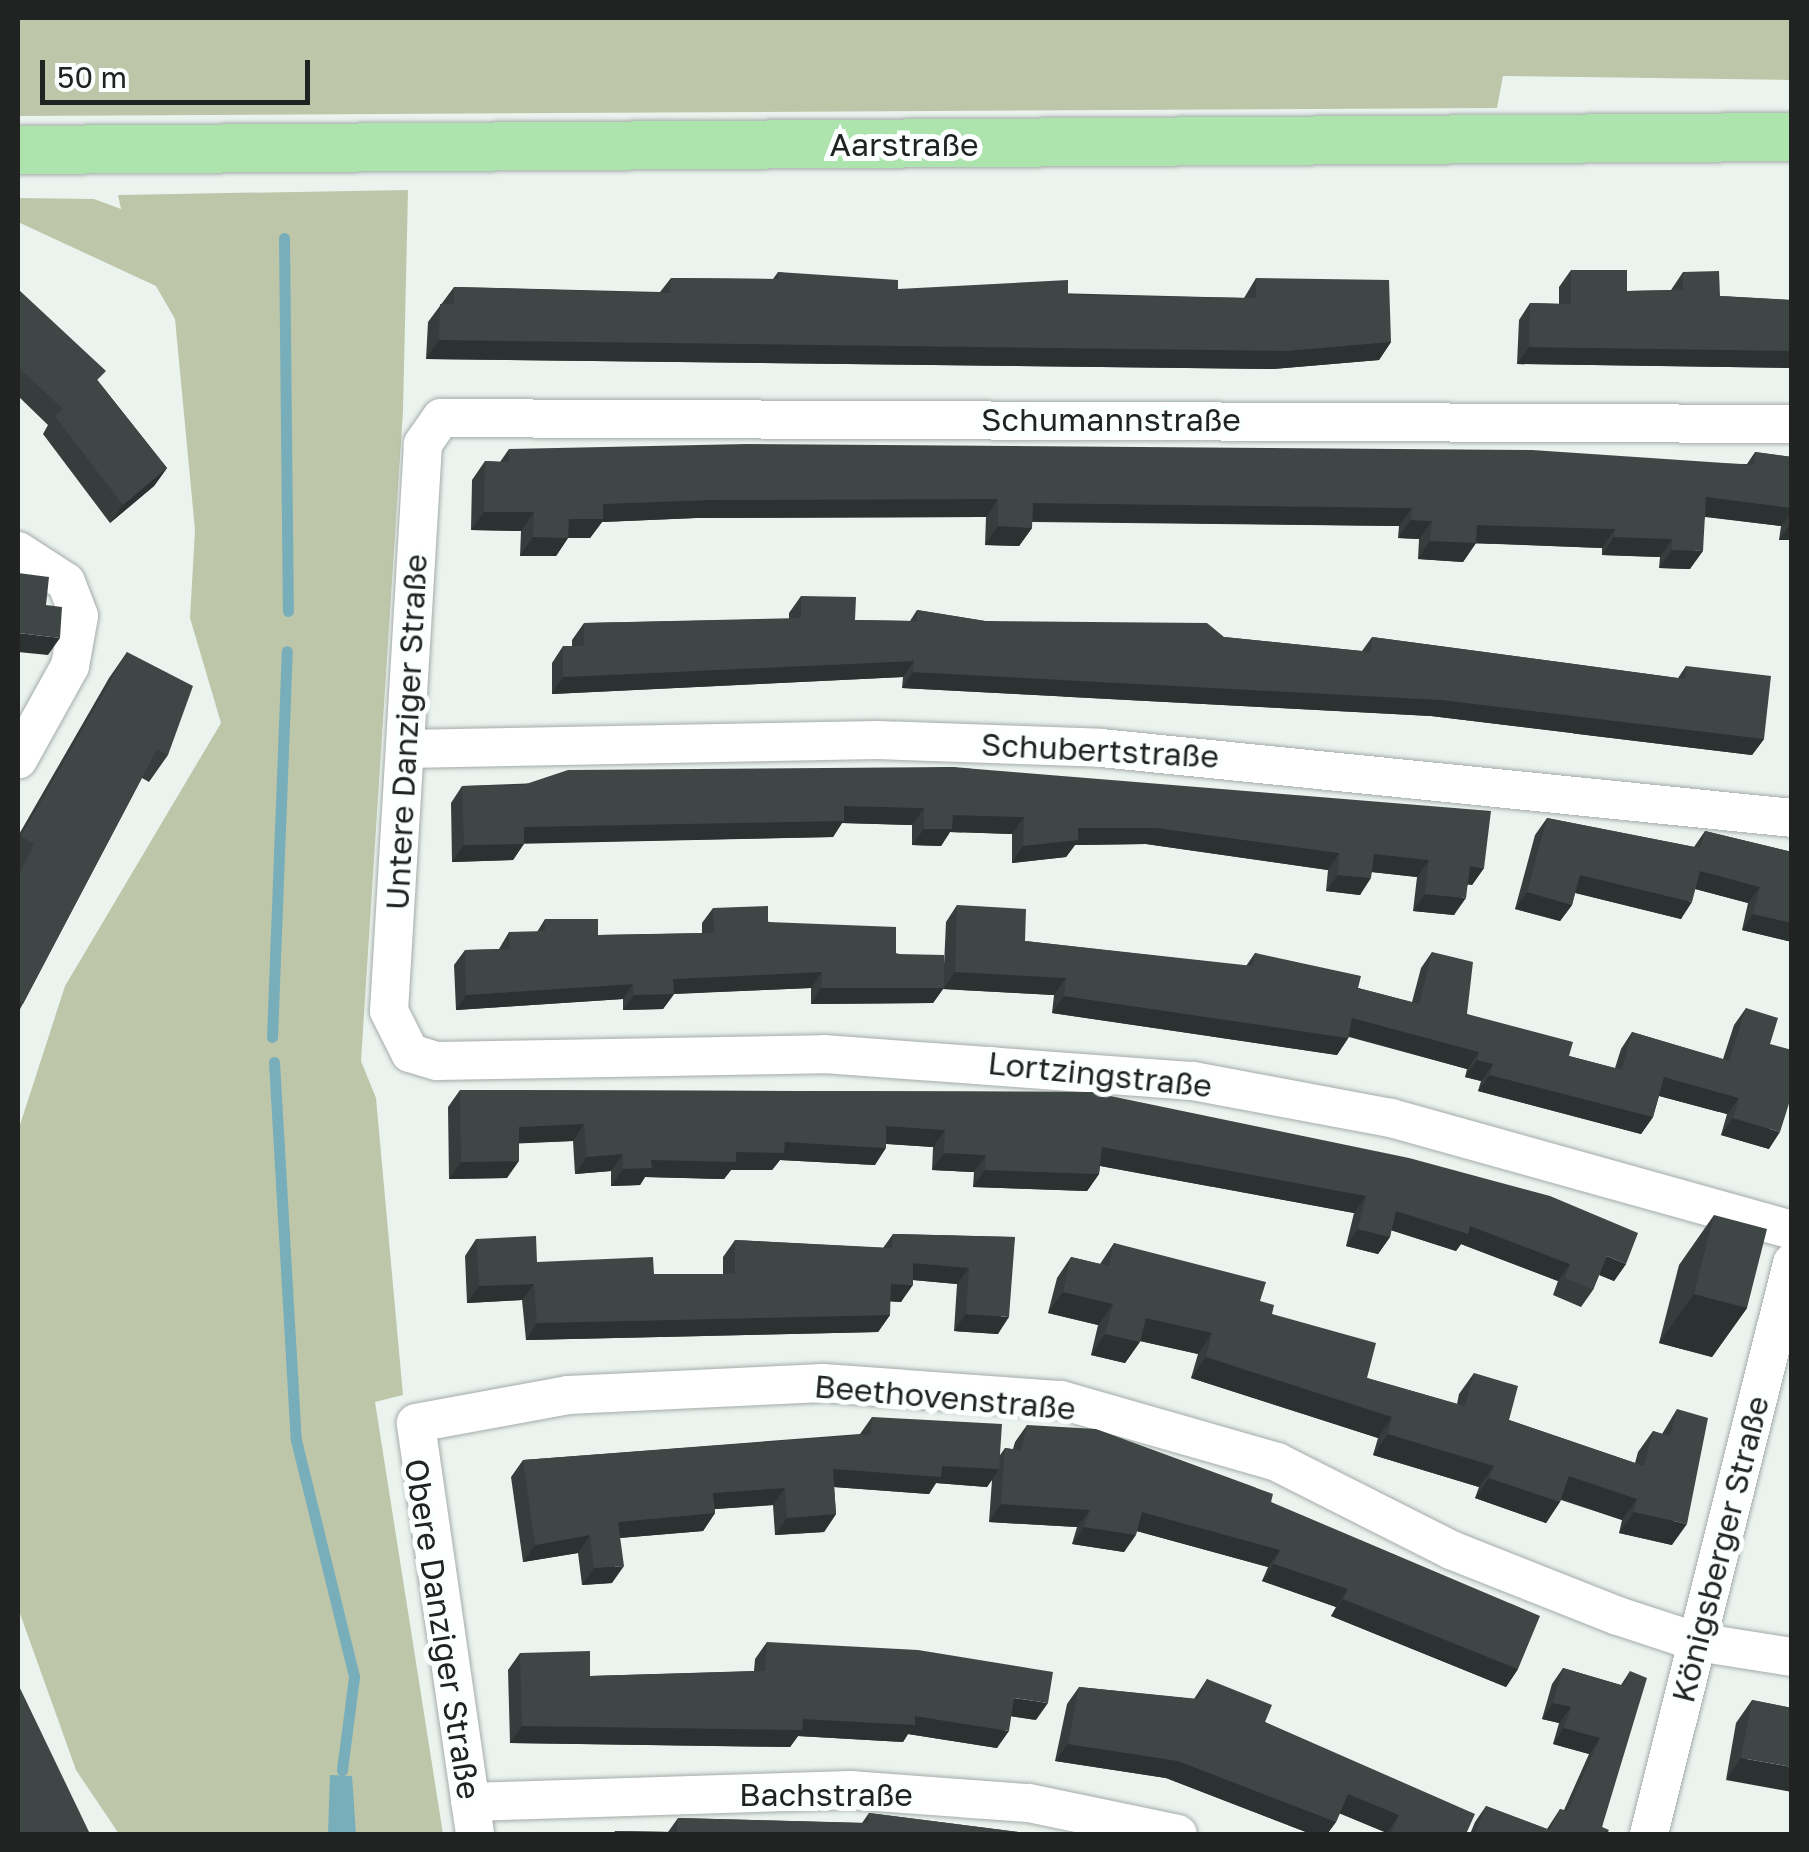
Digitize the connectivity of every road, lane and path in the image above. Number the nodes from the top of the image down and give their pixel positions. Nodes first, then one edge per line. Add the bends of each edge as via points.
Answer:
1 (1792, 137) edge
2 (18, 150) edge
3 (433, 424) joint
4 (1792, 424) edge
5 (18, 551) edge
6 (405, 748) junction
7 (18, 760) edge
8 (1792, 818) edge
9 (398, 1040) joint
10 (1792, 1230) edge
11 (1792, 1263) edge
12 (416, 1424) joint
13 (1697, 1642) junction
14 (1792, 1656) edge
15 (472, 1818) edge
16 (1178, 1834) edge
17 (1649, 1834) edge

1 - 2 main road, Aarstraße
3 - 4 street, Schumannstraße via 511,417
3 - 6 street, Untere Danziger Straße via 423,444
5 - 7 street via 66,582 79,616 70,666
6 - 8 street, Schubertstraße via 876,740 1101,748
6 - 9 street, Untere Danziger Straße via 390,1011
9 - 10 street, Lortzingstraße via 436,1061 824,1054 1193,1081 1392,1118
11 - 13 street, Königsberger Straße
12 - 13 street, Beethovenstraße via 568,1395 823,1384 1061,1400 1277,1462 1451,1550
12 - 15 street, Obere Danziger Straße
13 - 14 street, Beethovenstraße
13 - 17 street, Königsberger Straße
15 - 16 street, Bachstraße via 850,1790 1029,1803

